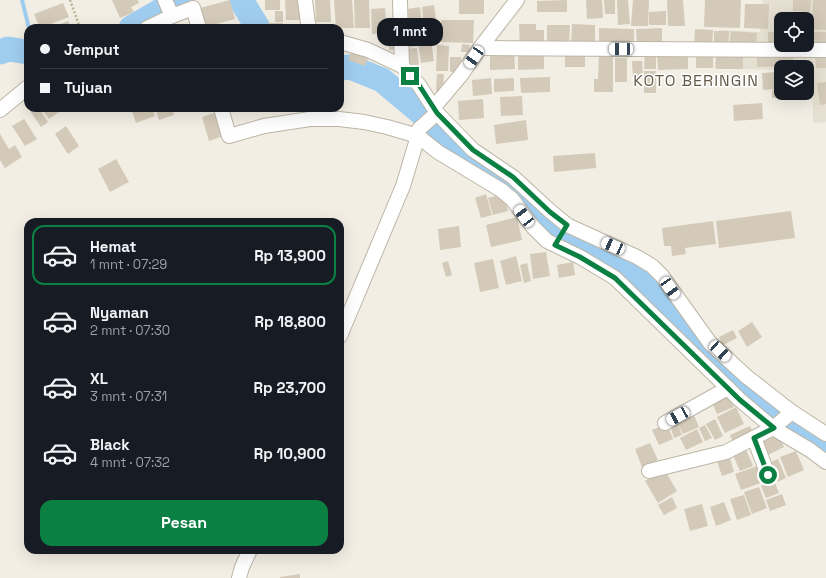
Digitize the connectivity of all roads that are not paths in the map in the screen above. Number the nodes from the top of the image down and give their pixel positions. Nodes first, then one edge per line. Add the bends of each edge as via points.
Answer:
1 (304, 0) edge
2 (517, 0) edge
3 (400, 2) dead end
4 (168, 7) edge
5 (151, 24) edge
6 (198, 24) edge
7 (308, 24) edge
8 (344, 43) edge
9 (480, 48) junction
10 (826, 50) edge
11 (402, 66) junction
12 (24, 90) edge
13 (0, 110) edge
14 (222, 112) edge
15 (435, 112) junction
16 (418, 133) junction
17 (566, 226) junction
18 (555, 244) junction
19 (344, 326) edge
20 (728, 388) junction
21 (790, 413) junction
22 (665, 423) dead end
23 (775, 427) junction
24 (826, 434) edge
25 (754, 438) junction
26 (826, 462) edge
27 (649, 471) dead end
28 (768, 475) dead end
29 (248, 554) edge
30 (239, 578) edge

1 - 7 street
2 - 9 street
3 - 11 street
4 - 5 street
4 - 6 street via 193,8
8 - 11 street via 368,50
9 - 10 street
9 - 15 street
11 - 15 street via 419,85
12 - 13 street
14 - 16 street via 229,136 289,121 317,119 364,122
15 - 16 street
15 - 17 street via 473,150 513,177
16 - 18 street via 438,152 501,190 512,199 542,237
16 - 19 street via 403,186
17 - 18 street
17 - 21 street via 652,266 710,342
18 - 20 street via 615,278
20 - 22 street
20 - 23 street
21 - 23 street
21 - 24 street
23 - 25 street
23 - 26 street
25 - 27 street via 726,452
25 - 28 street
29 - 30 street

